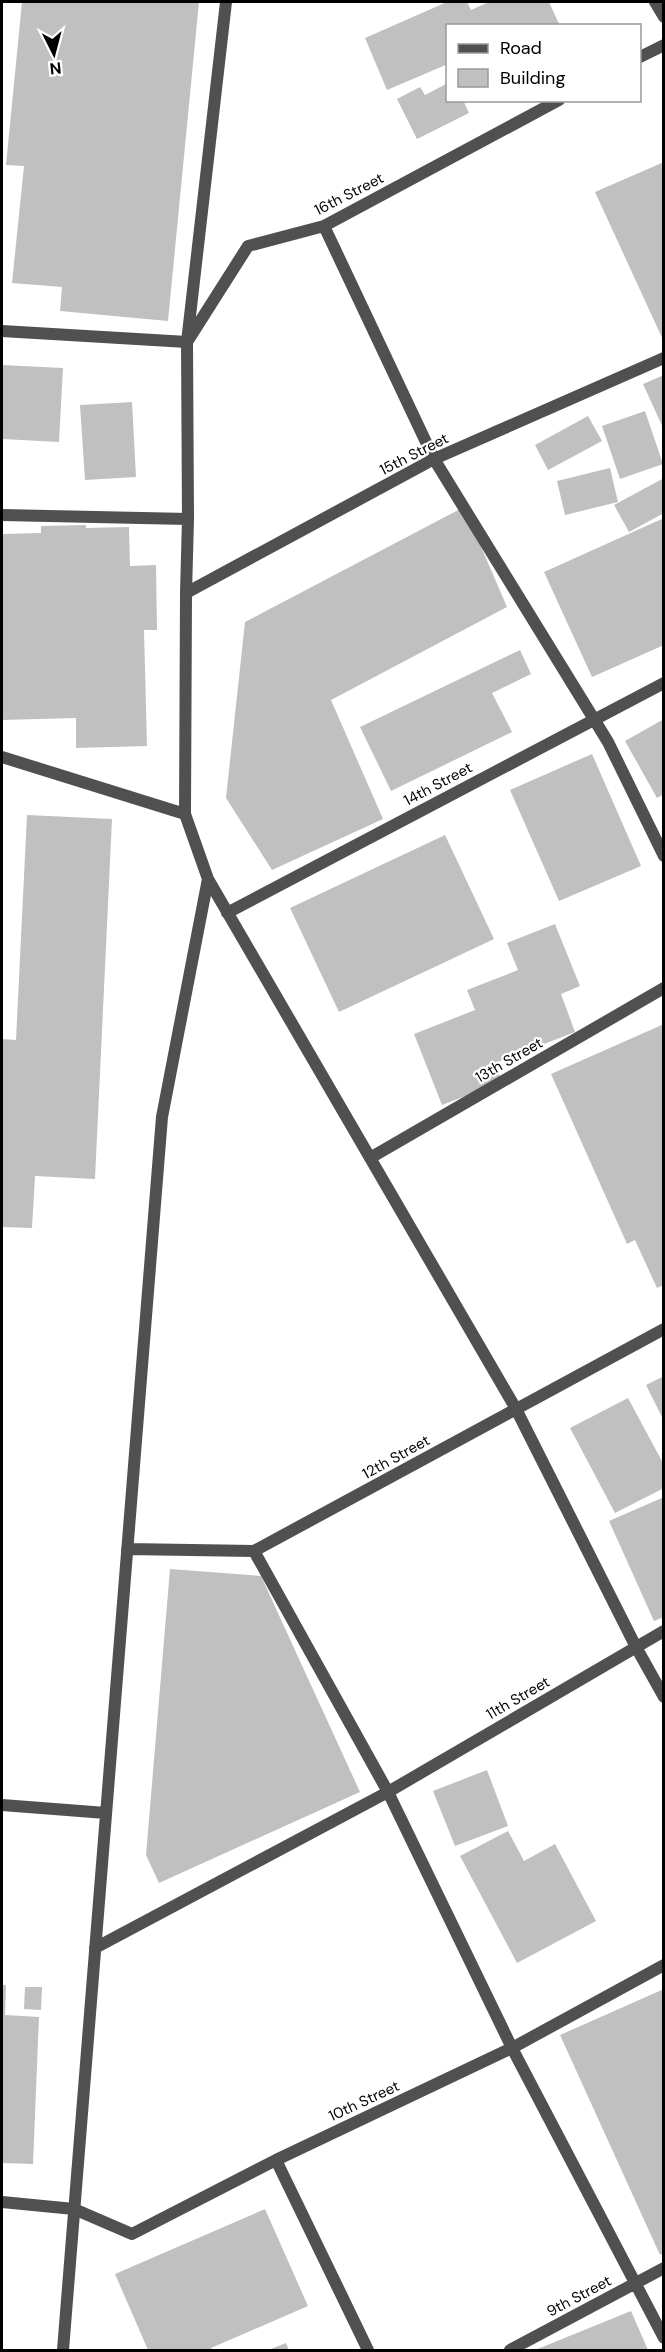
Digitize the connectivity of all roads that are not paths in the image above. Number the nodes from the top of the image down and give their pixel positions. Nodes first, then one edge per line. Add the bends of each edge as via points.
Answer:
1 (226, 2) edge
2 (656, 2) edge
3 (663, 17) edge
4 (663, 45) edge
5 (641, 56) edge
6 (555, 102) edge
7 (324, 226) junction
8 (2, 331) edge
9 (187, 342) junction
10 (663, 358) edge
11 (434, 459) junction
12 (2, 515) edge
13 (188, 519) junction
14 (186, 593) junction
15 (663, 683) edge
16 (594, 719) junction
17 (2, 757) edge
18 (185, 814) junction
19 (663, 856) edge
20 (208, 879) junction
21 (227, 913) junction
22 (663, 988) edge
23 (370, 1158) junction
24 (663, 1329) edge
25 (516, 1409) junction
26 (127, 1549) junction
27 (254, 1551) junction
28 (663, 1632) edge
29 (636, 1647) junction
30 (663, 1697) edge
31 (388, 1792) junction
32 (2, 1805) edge
33 (106, 1813) junction
34 (95, 1948) junction
35 (663, 1965) edge
36 (512, 2048) junction
37 (276, 2160) junction
38 (2, 2202) edge
39 (74, 2209) junction
40 (663, 2268) edge
41 (635, 2283) junction
42 (663, 2338) edge
43 (63, 2350) edge
44 (368, 2350) edge
45 (510, 2350) edge

1 - 9 street
2 - 3 street
4 - 5 street
6 - 7 street, 16th Street
7 - 9 street, 16th Street via 248,246
7 - 11 street
8 - 9 street
9 - 13 street
10 - 11 street, 15th Street
11 - 14 street, 15th Street
11 - 16 street
12 - 13 street
13 - 14 street
14 - 18 street
15 - 16 street, 14th Street
16 - 19 street
16 - 21 street, 14th Street
17 - 18 street
18 - 20 street
20 - 21 street
20 - 26 street via 162,1118
21 - 23 street
22 - 23 street, 13th Street
23 - 25 street
24 - 25 street, 12th Street
25 - 27 street, 12th Street
25 - 29 street
26 - 27 street, 12th Street
26 - 33 street
27 - 31 street
28 - 29 street, 11th Street
29 - 30 street
29 - 31 street, 11th Street
31 - 34 street, 11th Street
31 - 36 street
32 - 33 street
33 - 34 street
34 - 39 street
35 - 36 street, 10th Street
36 - 37 street, 10th Street
36 - 41 street
37 - 39 street, 10th Street via 132,2234
37 - 44 street
38 - 39 street
39 - 43 street
40 - 41 street, 9th Street
41 - 42 street
41 - 45 street, 9th Street

